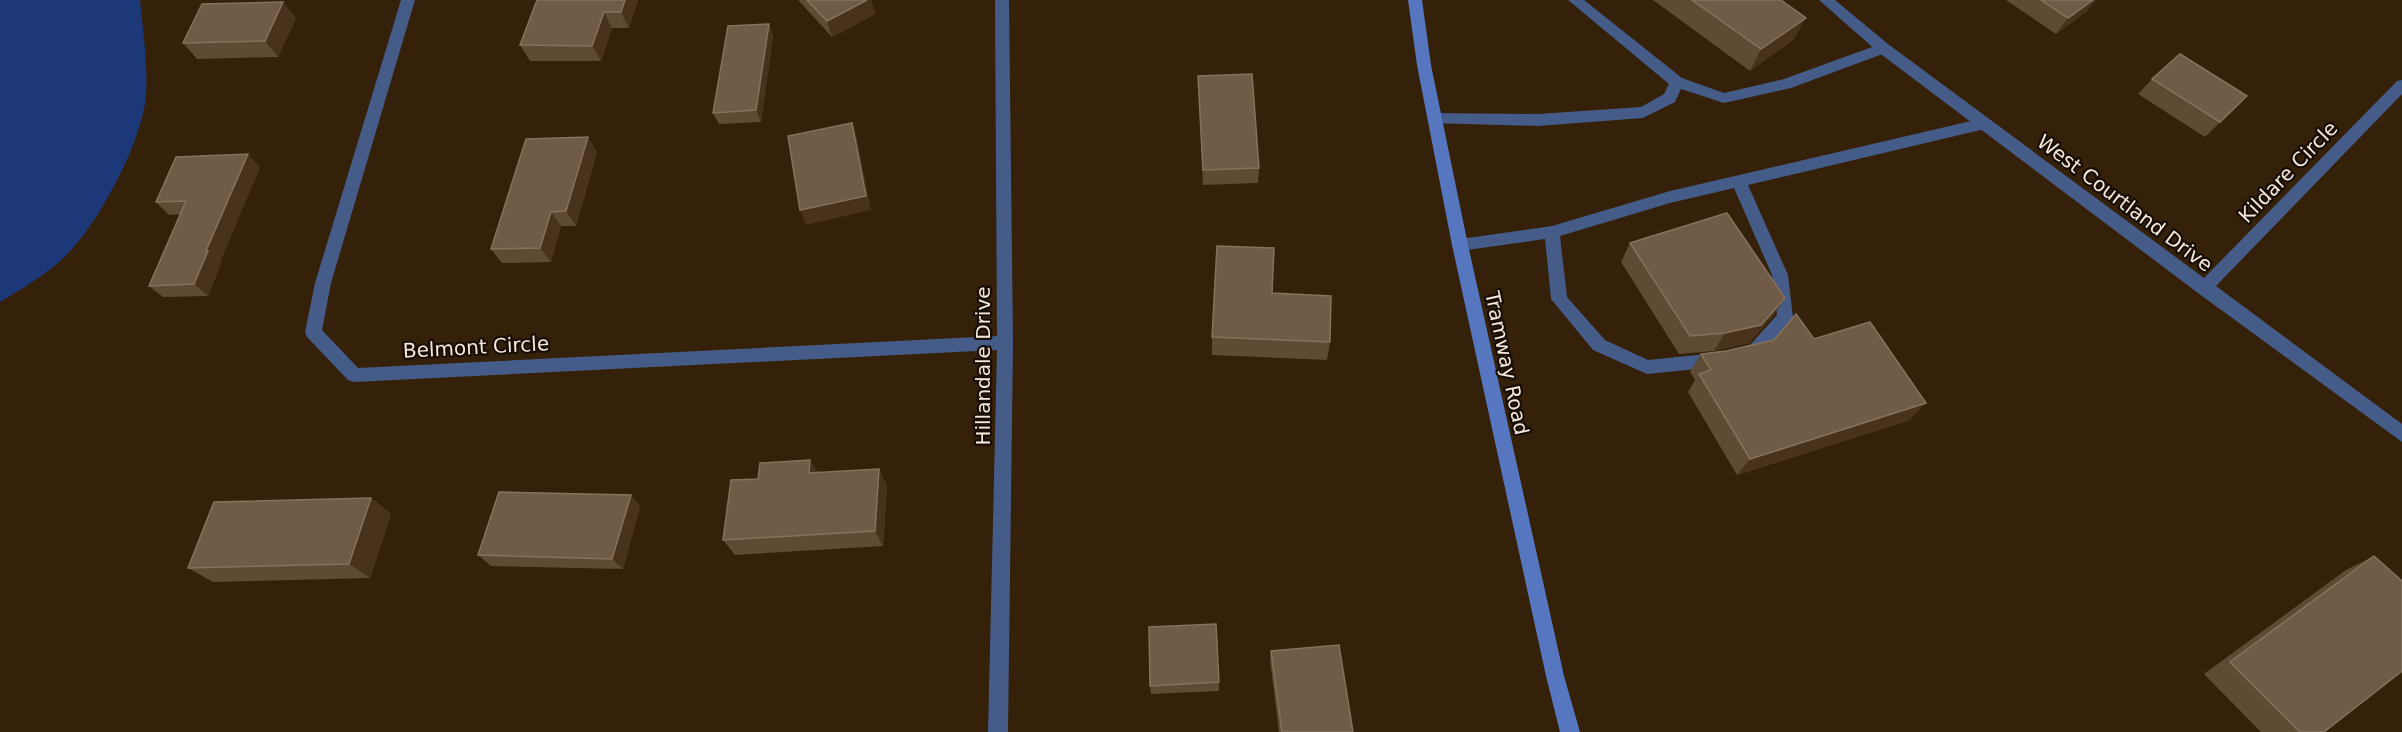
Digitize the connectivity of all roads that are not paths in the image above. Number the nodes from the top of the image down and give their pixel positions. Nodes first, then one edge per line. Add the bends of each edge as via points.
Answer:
1 (408, 0) edge
2 (1002, 0) edge
3 (1415, 0) edge
4 (1575, 0) edge
5 (1826, 0) edge
6 (1883, 48) junction
7 (1677, 82) junction
8 (2402, 85) edge
9 (1435, 119) junction
10 (1984, 124) junction
11 (1739, 181) junction
12 (1552, 232) junction
13 (1460, 245) junction
14 (2204, 288) junction
15 (1005, 343) junction
16 (2402, 434) edge
17 (998, 732) edge
18 (1570, 732) edge

1 - 15 street, Belmont Circle via 323,283 313,332 354,375
2 - 15 street, Hillandale Drive
3 - 9 main road, Tramway Road
4 - 7 street
5 - 6 street, West Courtland Drive
6 - 7 street via 1786,84 1724,98
6 - 10 street, West Courtland Drive
7 - 9 street via 1670,98 1643,112 1538,120
8 - 14 street, Kildare Circle
9 - 13 main road, Tramway Road
10 - 11 street
10 - 14 street, West Courtland Drive
11 - 12 street
11 - 12 street via 1780,275 1785,317 1755,351 1647,367 1599,345 1559,299
12 - 13 street
13 - 18 main road, Tramway Road
14 - 16 street, West Courtland Drive
15 - 17 street, Hillandale Drive

